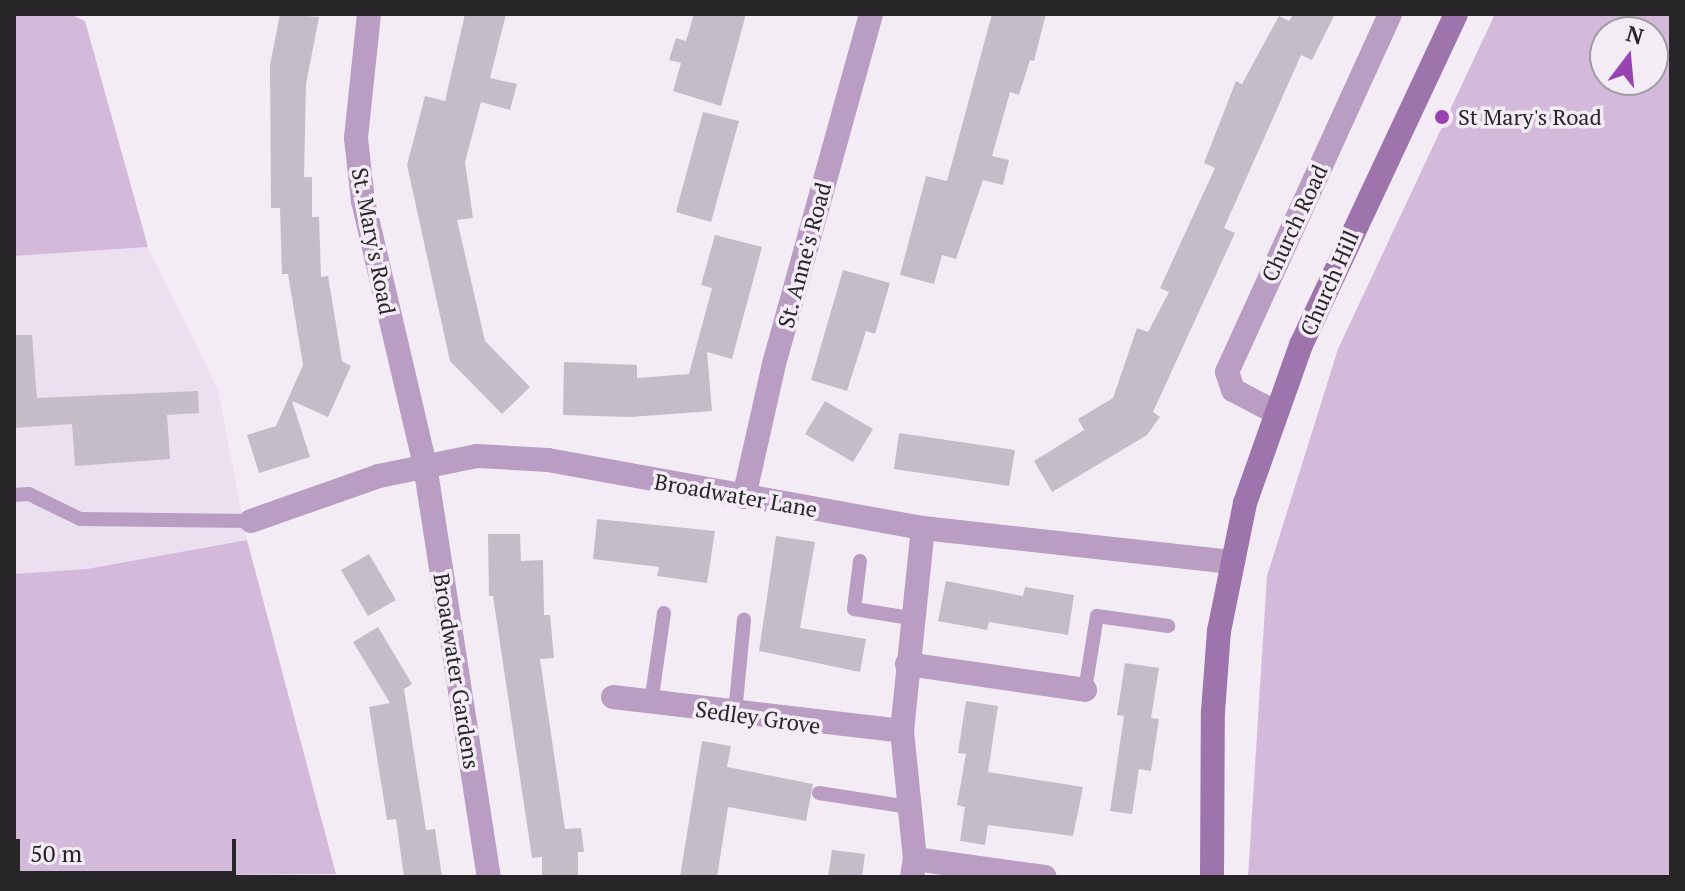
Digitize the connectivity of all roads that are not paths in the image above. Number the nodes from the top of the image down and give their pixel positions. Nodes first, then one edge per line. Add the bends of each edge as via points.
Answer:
1 (369, 14) edge
2 (871, 14) edge
3 (1390, 14) edge
4 (1456, 14) edge
5 (1275, 412) junction
6 (425, 465) junction
7 (14, 495) edge
8 (744, 497) junction
9 (251, 521) joint
10 (923, 528) junction
11 (860, 561) dead end
12 (1229, 562) junction
13 (664, 613) dead end
14 (910, 618) junction
15 (744, 619) dead end
16 (1168, 626) dead end
17 (907, 664) junction
18 (1085, 690) joint
19 (613, 697) dead end
20 (651, 703) junction
21 (735, 713) junction
22 (902, 731) junction
23 (819, 793) dead end
24 (908, 807) junction
25 (914, 868) edge
26 (489, 877) edge
27 (1045, 877) edge
28 (1212, 877) edge

1 - 6 street, St. Mary's Road via 356,138 363,201
2 - 8 street, St. Anne's Road via 774,364
3 - 5 street, Church Road via 1227,372 1233,390
4 - 5 street, Church Hill via 1364,204
5 - 12 street, Church Hill
6 - 8 street, Broadwater Lane via 477,456 548,460
6 - 9 street, Broadwater Lane
6 - 26 street, Broadwater Gardens
7 - 9 lane via 29,494 80,519
8 - 10 street, Broadwater Lane
10 - 12 street, Broadwater Lane
10 - 14 street
11 - 14 lane via 854,609
12 - 28 street, Church Hill via 1213,712
13 - 20 lane
14 - 17 street
15 - 21 lane
16 - 18 lane via 1097,616
17 - 18 street
17 - 22 street
19 - 20 street, Sedley Grove
20 - 21 street, Sedley Grove
21 - 22 street, Sedley Grove
22 - 24 street
23 - 24 lane
24 - 25 street
25 - 27 street

